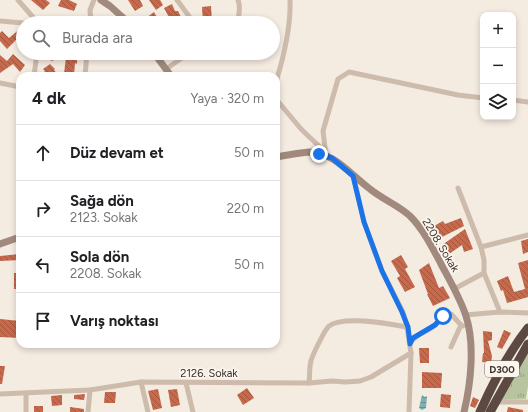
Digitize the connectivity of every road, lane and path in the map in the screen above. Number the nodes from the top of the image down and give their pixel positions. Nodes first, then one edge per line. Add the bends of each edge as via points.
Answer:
1 (18, 0) edge
2 (94, 0) edge
3 (100, 0) edge
4 (177, 0) edge
5 (290, 0) edge
6 (239, 2) edge
7 (32, 16) edge
8 (90, 16) edge
9 (122, 16) edge
10 (189, 16) edge
11 (238, 16) edge
12 (0, 21) edge
13 (16, 22) edge
14 (36, 60) edge
15 (86, 60) edge
16 (160, 60) edge
17 (178, 60) edge
18 (166, 68) junction
19 (35, 72) edge
20 (85, 72) edge
21 (168, 72) edge
22 (279, 72) edge
23 (0, 83) edge
24 (16, 86) edge
25 (480, 98) edge
26 (516, 100) edge
27 (528, 102) edge
28 (280, 104) edge
29 (280, 156) edge
30 (326, 156) junction
31 (353, 176) junction
32 (458, 188) dead end
33 (528, 235) edge
34 (16, 238) edge
35 (0, 244) edge
36 (481, 247) junction
37 (484, 273) junction
38 (454, 289) junction
39 (500, 312) junction
40 (528, 313) edge
41 (465, 315) junction
42 (465, 326) junction
43 (408, 327) junction
44 (528, 328) edge
45 (410, 344) junction
46 (528, 344) edge
47 (451, 347) dead end
48 (411, 353) junction
49 (141, 382) junction
50 (186, 383) junction
51 (309, 383) junction
52 (90, 390) junction
53 (0, 394) edge
54 (26, 394) junction
55 (495, 402) junction
56 (528, 402) edge
57 (26, 412) edge
58 (88, 412) edge
59 (148, 412) edge
60 (193, 412) edge
61 (409, 412) edge
62 (464, 412) edge
63 (480, 412) edge
64 (490, 412) edge

1 - 7 street
2 - 8 street
3 - 9 street
4 - 10 street
5 - 22 street
6 - 11 street
12 - 13 street
14 - 19 street
15 - 20 street
16 - 18 street
17 - 18 street
18 - 21 street
23 - 24 street
25 - 30 street via 349,72 338,79 323,131
26 - 27 street
28 - 30 street
29 - 30 street, 2208. Sokak via 310,152
30 - 31 street, 2208. Sokak via 338,162
31 - 38 street, 2208. Sokak via 413,219
31 - 43 street via 364,222 382,271
32 - 36 street
33 - 36 street
34 - 35 street
36 - 37 street
37 - 38 street
37 - 39 street
38 - 41 street, 2208. Sokak
39 - 40 street
39 - 41 street
41 - 42 street, 2208. Sokak
42 - 45 street via 451,314 443,316 435,325 413,338
42 - 47 street
42 - 62 street, 2208. Sokak via 470,347 470,379
43 - 45 street
43 - 51 street via 371,321 334,323 327,327 314,353
44 - 63 highway, D300 via 512,351
45 - 48 street
46 - 55 highway, D300
48 - 51 street, 2126. Sokak via 360,381
48 - 61 street
49 - 50 street, 2126. Sokak
49 - 52 street, 2126. Sokak
49 - 59 street
50 - 51 street, 2126. Sokak
50 - 60 street
52 - 54 street, 2126. Sokak
52 - 58 street
53 - 54 street, 2126. Sokak
54 - 57 street
55 - 56 street
55 - 64 highway, D300

